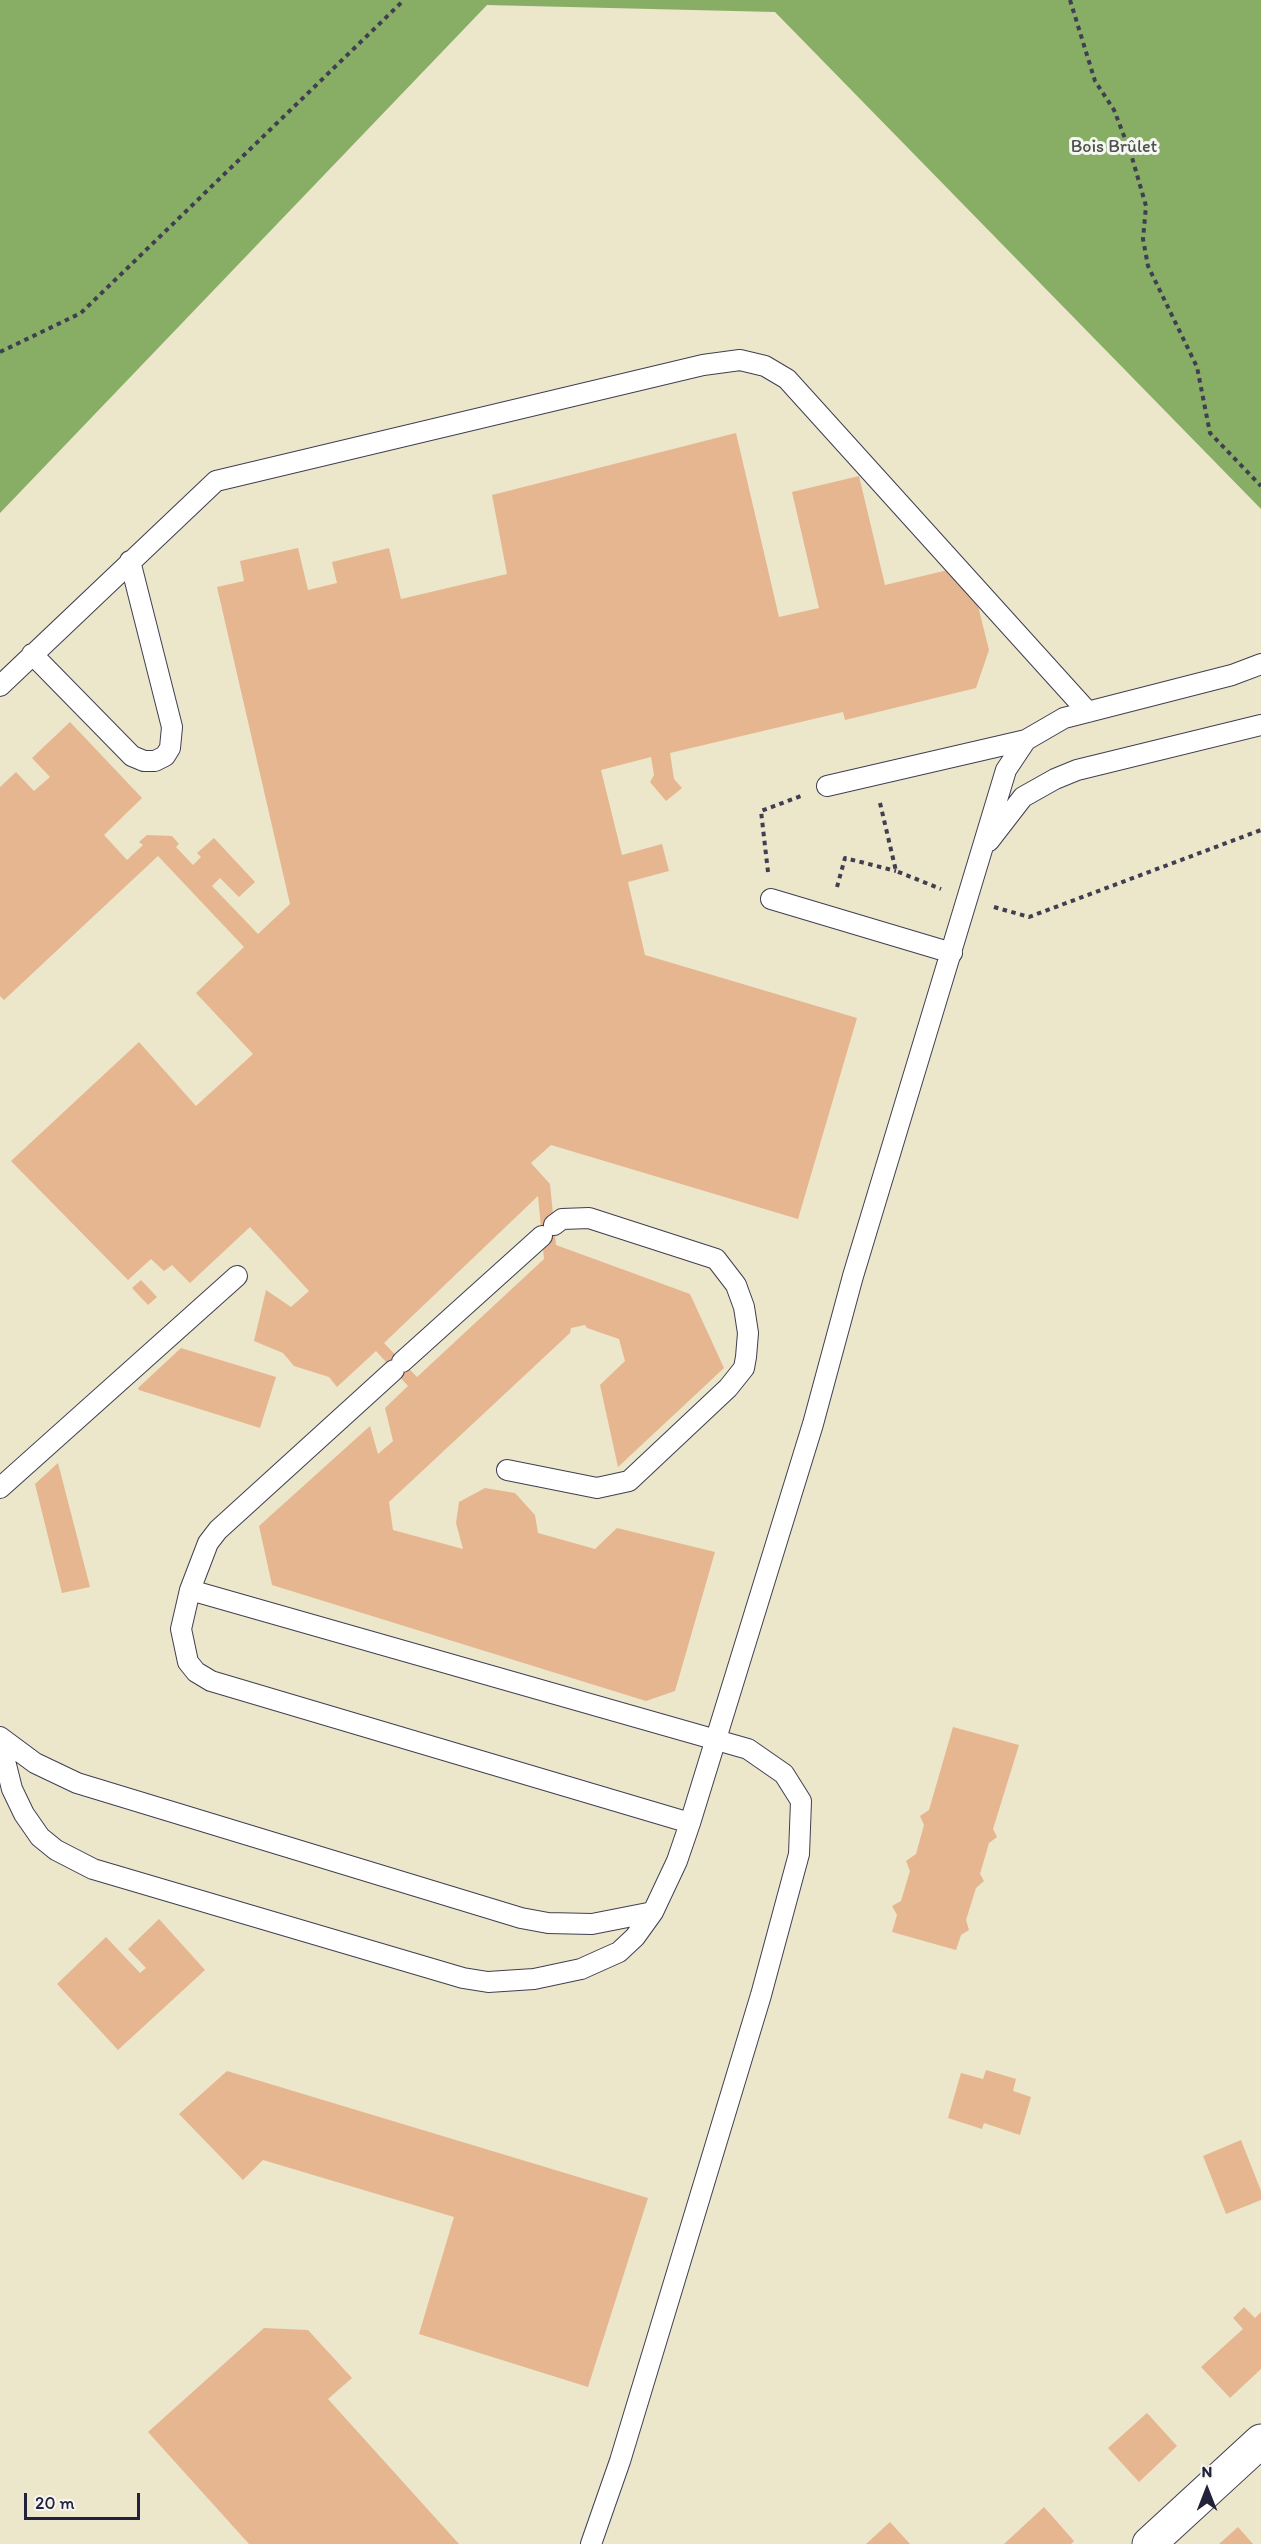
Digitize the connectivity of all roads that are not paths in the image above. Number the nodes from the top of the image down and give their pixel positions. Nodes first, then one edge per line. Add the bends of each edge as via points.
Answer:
1 (130, 561) junction
2 (32, 654) junction
3 (1261, 664) edge
4 (0, 686) edge
5 (1088, 712) junction
6 (1261, 725) edge
7 (1026, 740) junction
8 (827, 786) road end
9 (984, 848) junction
10 (771, 899) road end
11 (952, 953) junction
12 (237, 1276) dead end
13 (507, 1470) dead end
14 (0, 1488) edge
15 (190, 1590) junction
16 (0, 1739) edge
17 (716, 1740) junction
18 (690, 1823) junction
19 (653, 1912) junction
20 (1261, 2441) edge
21 (591, 2544) edge
22 (1149, 2544) edge

1 - 2 lane
1 - 2 lane via 171,727 172,737 165,756 144,760 132,756
1 - 5 lane via 216,482 704,365 740,360 765,366 788,379
2 - 4 lane
3 - 5 lane
5 - 7 lane via 1043,728
6 - 9 lane via 1095,765 1055,779 1023,797
7 - 8 lane
7 - 9 lane via 998,788
9 - 11 lane
10 - 11 lane
11 - 17 lane
12 - 14 lane
13 - 15 lane via 597,1488 630,1481 728,1388 744,1368 748,1333 736,1285 716,1259 589,1218 562,1219 218,1530 201,1558
15 - 17 lane
15 - 18 lane via 181,1629 183,1646 196,1672 211,1681
16 - 19 lane via 34,1763 77,1783 521,1918 592,1924
16 - 19 lane via 12,1789 24,1814 40,1837 72,1860 463,1978 488,1982 534,1979 591,1965 619,1952
17 - 18 lane
17 - 21 lane via 748,1749 784,1774 801,1801 799,1854 755,2016 620,2461
18 - 19 lane
20 - 22 street

